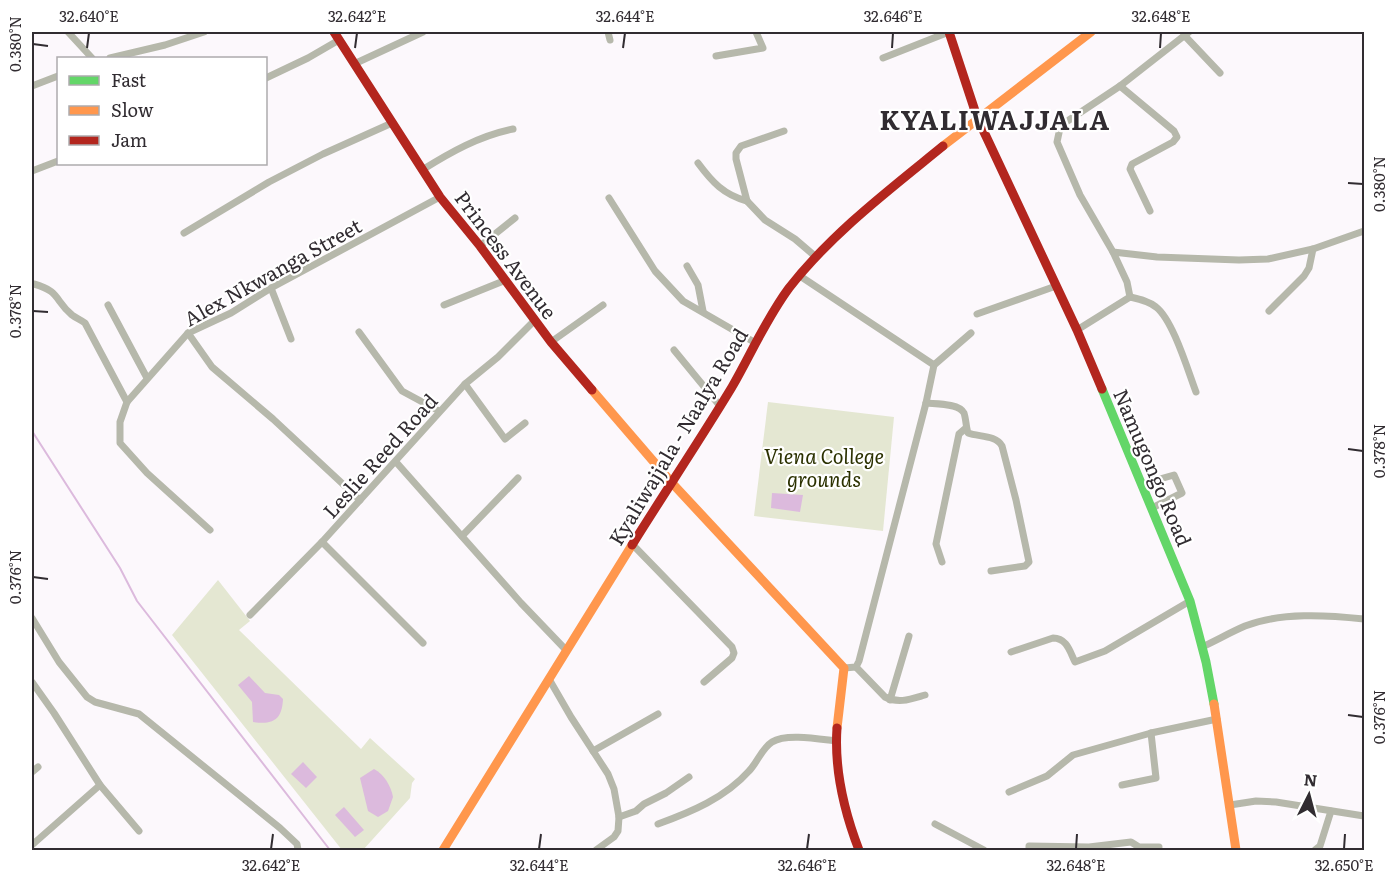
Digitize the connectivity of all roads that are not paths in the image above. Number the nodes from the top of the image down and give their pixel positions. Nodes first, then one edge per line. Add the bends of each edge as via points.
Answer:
1 (68, 32) edge
2 (204, 32) edge
3 (423, 32) edge
4 (608, 32) edge
5 (756, 32) edge
6 (949, 32) edge
7 (1089, 32) edge
8 (1186, 33) edge
9 (336, 36) edge
10 (610, 40) dead end
11 (716, 56) dead end
12 (91, 57) edge
13 (114, 57) edge
14 (883, 58) dead end
15 (354, 64) junction
16 (1220, 73) dead end
17 (57, 76) edge
18 (267, 78) edge
19 (32, 86) edge
20 (1120, 86) junction
21 (977, 117) junction
22 (392, 123) junction
23 (513, 129) dead end
24 (784, 130) dead end
25 (57, 161) edge
26 (698, 163) dead end
27 (422, 170) junction
28 (32, 171) edge
29 (440, 197) junction
30 (609, 198) dead end
31 (747, 201) junction
32 (1150, 211) dead end
33 (515, 218) dead end
34 (1365, 231) edge
35 (184, 233) dead end
36 (480, 246) junction
37 (1313, 249) junction
38 (1113, 252) junction
39 (816, 257) junction
40 (687, 266) dead end
41 (800, 276) junction
42 (506, 280) junction
43 (34, 284) dead end
44 (1056, 286) junction
45 (271, 288) junction
46 (1130, 297) junction
47 (108, 305) dead end
48 (444, 305) dead end
49 (603, 305) dead end
50 (703, 311) junction
51 (1269, 311) dead end
52 (977, 314) dead end
53 (535, 320) junction
54 (1077, 330) junction
55 (359, 332) dead end
56 (188, 333) junction
57 (971, 333) dead end
58 (291, 339) dead end
59 (551, 342) junction
60 (754, 342) junction
61 (674, 350) dead end
62 (934, 365) junction
63 (147, 378) junction
64 (465, 384) junction
65 (1197, 392) dead end
66 (127, 402) junction
67 (926, 403) junction
68 (720, 406) junction
69 (439, 411) junction
70 (525, 423) dead end
71 (966, 428) junction
72 (396, 462) junction
73 (518, 478) dead end
74 (672, 483) junction
75 (1142, 484) junction
76 (360, 500) junction
77 (1152, 508) junction
78 (210, 530) dead end
79 (462, 536) junction
80 (322, 542) junction
81 (633, 545) junction
82 (942, 562) dead end
83 (991, 571) dead end
84 (1190, 601) junction
85 (250, 615) dead end
86 (32, 618) edge
87 (1365, 619) edge
88 (909, 636) dead end
89 (423, 643) dead end
90 (1204, 646) junction
91 (566, 650) junction
92 (1011, 652) dead end
93 (856, 667) junction
94 (844, 668) junction
95 (549, 679) junction
96 (32, 682) edge
97 (704, 682) dead end
98 (925, 695) dead end
99 (890, 700) junction
100 (658, 714) dead end
101 (1217, 719) junction
102 (1151, 733) junction
103 (836, 741) junction
104 (593, 751) junction
105 (38, 767) dead end
106 (32, 772) edge
107 (689, 777) dead end
108 (100, 785) junction
109 (1122, 785) dead end
110 (1009, 792) dead end
111 (1230, 805) junction
112 (1331, 812) junction
113 (1365, 816) edge
114 (619, 817) junction
115 (658, 824) dead end
116 (935, 824) dead end
117 (139, 831) dead end
118 (32, 845) edge
119 (1159, 847) dead end
120 (855, 849) edge
121 (298, 850) edge
122 (443, 850) edge
123 (596, 850) edge
124 (984, 850) edge
125 (1029, 850) edge
126 (1236, 850) edge
127 (1315, 850) edge

1 - 12 street
2 - 13 street
3 - 15 street
4 - 10 street
5 - 11 street via 763,48
6 - 14 street
6 - 21 main road, Namugongo Road
7 - 21 main road, Kyaliwajjala - Naalya Road
8 - 16 street
8 - 20 street
9 - 15 main road, Princess Avenue
9 - 18 street via 308,58
15 - 22 main road, Princess Avenue
17 - 19 street
20 - 32 street via 1177,137 1132,164 1130,169
20 - 38 street via 1065,122 1057,142 1080,195
21 - 39 main road, Kyaliwajjala - Naalya Road via 882,195
21 - 44 main road, Namugongo Road
22 - 27 main road, Princess Avenue
22 - 35 street via 269,182
23 - 27 street via 469,143
24 - 31 street via 741,146 736,153
25 - 28 street
26 - 31 street via 724,192
27 - 29 main road, Princess Avenue
29 - 36 main road, Princess Avenue
29 - 45 street, Alex Nkwanga Street
30 - 50 street via 656,271 683,301
31 - 39 street via 765,220
33 - 36 street
34 - 37 street
36 - 42 main road, Princess Avenue
37 - 38 street via 1255,260
37 - 51 street via 1304,276
38 - 46 street via 1128,282
39 - 41 main road, Kyaliwajjala - Naalya Road
40 - 50 street via 698,285
41 - 60 main road, Kyaliwajjala - Naalya Road
41 - 62 street
42 - 48 street
42 - 53 main road, Princess Avenue
43 - 66 street via 56,294 73,316 85,323
44 - 52 street
44 - 54 main road, Namugongo Road
45 - 56 street, Alex Nkwanga Street
45 - 58 street
46 - 54 street
46 - 65 street via 1159,309
47 - 63 street
49 - 59 street
50 - 60 street
53 - 59 main road, Princess Avenue
53 - 64 street, Leslie Reed Road
54 - 75 main road, Namugongo Road
55 - 69 street via 402,391
56 - 63 street, Alex Nkwanga Street
56 - 76 street via 212,367
57 - 62 street
59 - 74 main road, Princess Avenue
60 - 68 main road, Kyaliwajjala - Naalya Road
61 - 68 street
62 - 67 street
63 - 66 street, Alex Nkwanga Street
64 - 69 street, Leslie Reed Road
64 - 70 street via 505,439
66 - 78 street, Alex Nkwanga Street via 120,422 120,443
67 - 71 street via 961,410
67 - 93 street
68 - 74 main road, Kyaliwajjala - Naalya Road
69 - 72 street, Leslie Reed Road
71 - 82 street via 959,434 936,544
71 - 83 street via 968,433 1000,441 1028,555 1025,566
72 - 76 street, Leslie Reed Road
72 - 79 street
73 - 79 street
74 - 81 main road, Kyaliwajjala - Naalya Road
74 - 94 main road, Princess Avenue
75 - 77 main road, Namugongo Road
75 - 77 street via 1174,475 1182,493
76 - 80 street, Leslie Reed Road
77 - 84 main road, Namugongo Road
79 - 91 street
80 - 85 street, Leslie Reed Road
80 - 89 street
81 - 91 main road, Kyaliwajjala - Naalya Road
81 - 97 street via 732,647 732,658
84 - 90 main road, Namugongo Road
84 - 92 street via 1105,651 1075,663 1065,641 1059,638
86 - 121 street via 58,662 87,697 139,714 280,828 297,844
87 - 90 street via 1271,619
88 - 99 street
90 - 101 main road, Namugongo Road
91 - 95 main road, Kyaliwajjala - Naalya Road
93 - 94 street
93 - 99 street
94 - 103 main road
95 - 104 street
95 - 122 main road, Kyaliwajjala - Naalya Road
96 - 108 street
98 - 99 street
100 - 104 street
101 - 102 street
101 - 111 main road, Namugongo Road
102 - 109 street via 1156,778
102 - 110 street via 1073,755 1047,776
103 - 115 street via 773,741 735,785 694,810
103 - 120 main road via 840,792
104 - 114 street via 612,782
105 - 106 street
107 - 114 street via 636,811
108 - 117 street
108 - 118 street
111 - 112 street via 1276,802
111 - 126 main road, Namugongo Road
112 - 113 street
112 - 127 street via 1320,846
114 - 123 street via 614,837
116 - 124 street
119 - 125 street via 1139,847 1131,842 1089,847 1029,846

